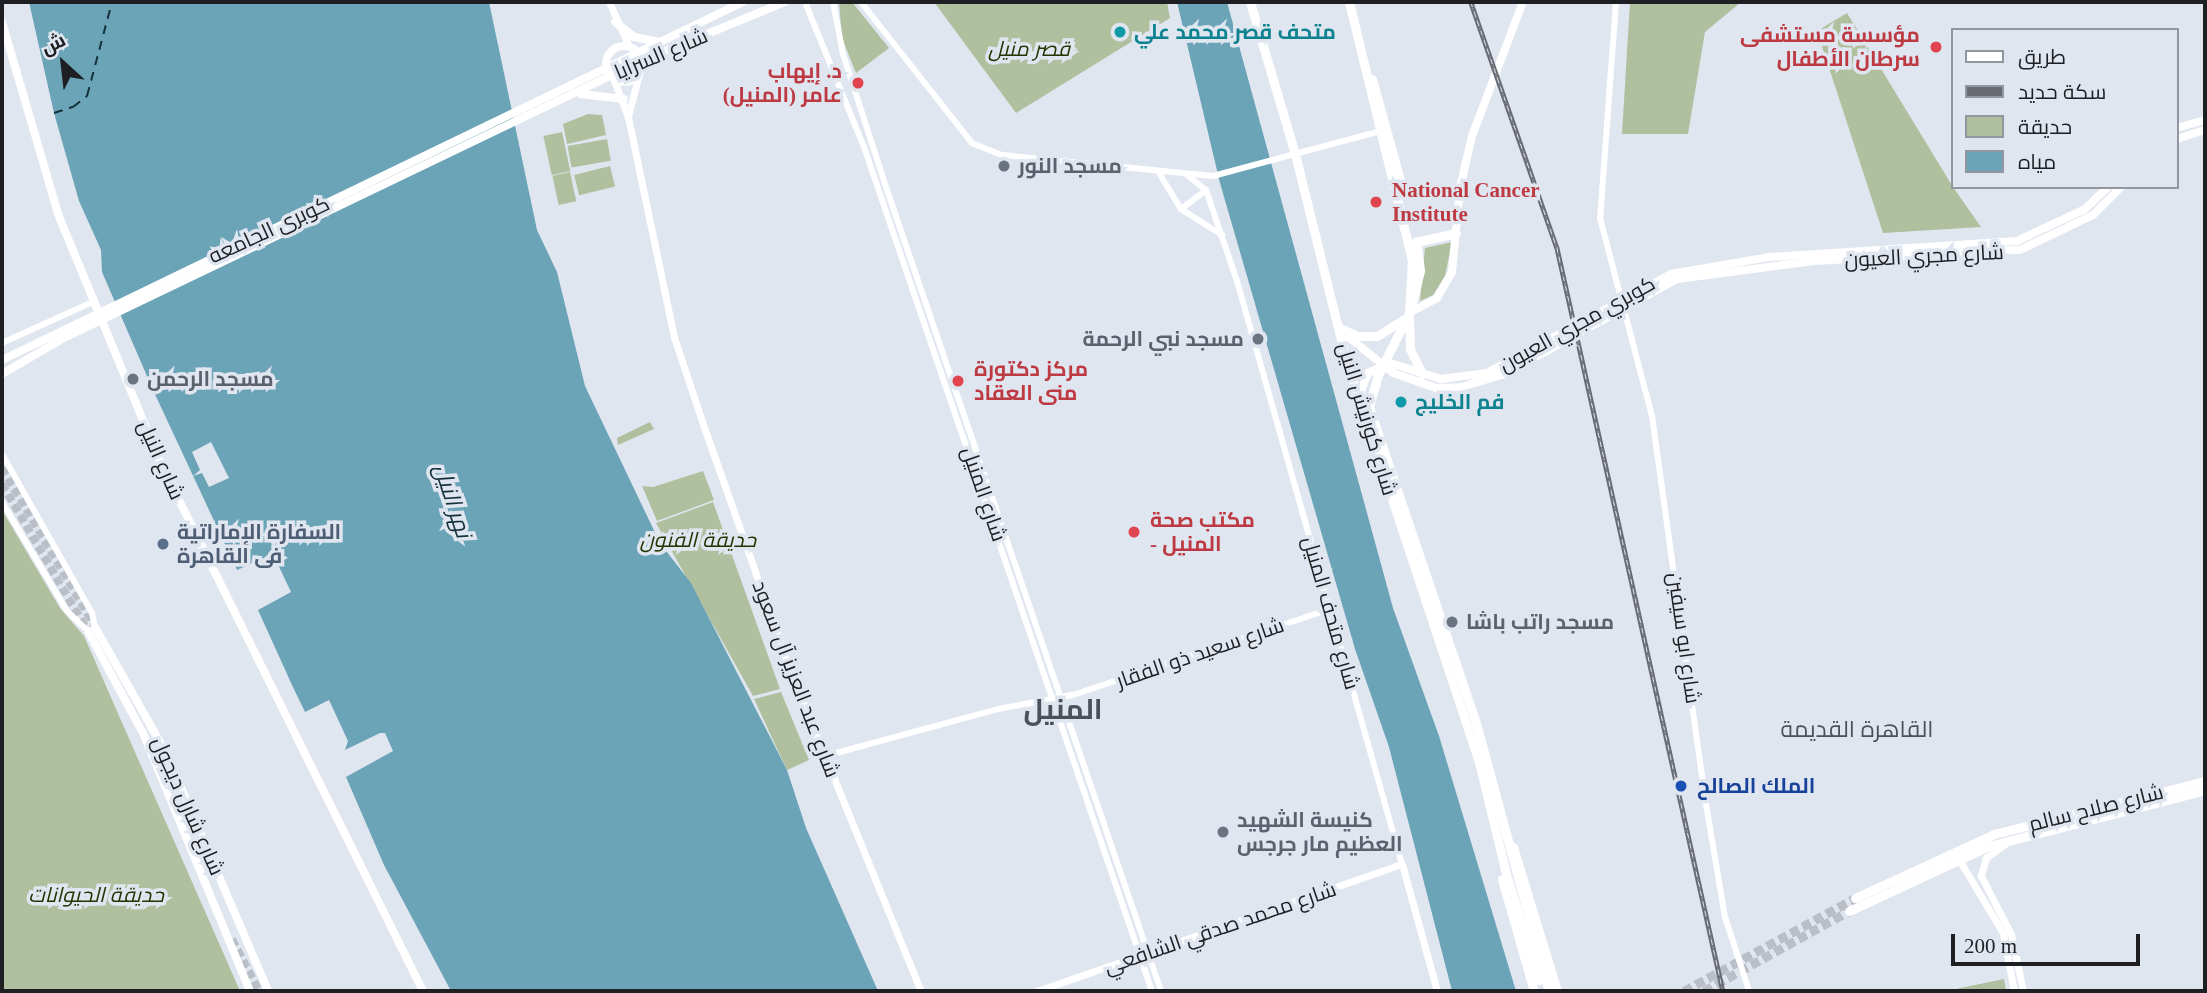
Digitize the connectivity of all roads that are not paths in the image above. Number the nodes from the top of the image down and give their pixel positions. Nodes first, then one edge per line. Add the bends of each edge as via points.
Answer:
1 (609, 2) edge
2 (743, 2) edge
3 (785, 2) edge
4 (805, 2) edge
5 (834, 2) edge
6 (861, 2) edge
7 (1250, 2) edge
8 (1349, 2) edge
9 (1523, 2) edge
10 (1616, 2) edge
11 (834, 19) junction
12 (822, 21) junction
13 (2, 22) edge
14 (615, 22) junction
15 (666, 41) junction
16 (629, 46) junction
17 (1362, 56) junction
18 (640, 57) junction
19 (610, 74) junction
20 (639, 74) junction
21 (575, 94) junction
22 (624, 99) junction
23 (538, 109) junction
24 (628, 117) junction
25 (2205, 120) edge
26 (2179, 127) edge
27 (2205, 130) edge
28 (1381, 131) junction
29 (2179, 138) edge
30 (1295, 154) junction
31 (1159, 173) junction
32 (1186, 174) junction
33 (2106, 189) edge
34 (2119, 189) edge
35 (1206, 190) junction
36 (1181, 209) junction
37 (1456, 233) junction
38 (1223, 236) junction
39 (1416, 242) junction
40 (1750, 264) junction
41 (93, 302) junction
42 (1409, 310) junction
43 (1340, 329) junction
44 (2, 343) edge
45 (3, 360) edge
46 (1382, 366) junction
47 (2, 374) edge
48 (1422, 374) junction
49 (1488, 376) junction
50 (1358, 399) junction
51 (2, 454) edge
52 (2, 502) edge
53 (1330, 609) junction
54 (92, 629) junction
55 (1057, 697) junction
56 (825, 756) junction
57 (2205, 781) edge
58 (2205, 790) edge
59 (1501, 835) junction
60 (2013, 839) junction
61 (1988, 841) junction
62 (1956, 855) junction
63 (1402, 864) junction
64 (1855, 898) tunnel mouth
65 (1849, 911) tunnel mouth
66 (1144, 954) junction
67 (250, 991) edge
68 (268, 991) edge
69 (423, 991) edge
70 (920, 991) edge
71 (1037, 991) edge
72 (1152, 991) edge
73 (1161, 991) edge
74 (1437, 991) edge
75 (1534, 991) edge
76 (1543, 991) edge
77 (1549, 991) edge
78 (1557, 991) edge
79 (1749, 991) edge
80 (2014, 991) edge
81 (2023, 991) edge

1 - 14 main road
2 - 15 main road, شارع السرايا
3 - 18 main road, شارع السرايا
4 - 12 street, شارع المنيل
5 - 11 street, شارع المنيل
6 - 31 street via 972,143 1002,155
7 - 30 highway, شارع كورنيش النيل
8 - 17 highway
9 - 37 main road via 1472,136 1462,174
10 - 79 street, شارع ابو سيفين via 1599,197 1604,239 1652,416 1705,798 1726,916
11 - 12 street
11 - 55 street, شارع المنيل
12 - 55 street, شارع المنيل
13 - 41 main road, شارع النيل via 58,214
14 - 15 main road via 640,39
14 - 16 main road
15 - 18 main road, شارع السرايا
16 - 18 main road
16 - 19 main road via 611,51
17 - 28 highway
17 - 39 highway via 1374,84
18 - 19 main road, شارع السرايا
18 - 20 main road
19 - 20 main road via 627,81
19 - 21 main road, شارع السرايا
19 - 22 main road, شارع عبد العزيز آل سعود
19 - 23 main road, شارع السرايا
20 - 24 main road, شارع عبد العزيز آل سعود
21 - 22 main road
21 - 23 main road, شارع السرايا
22 - 24 main road, شارع عبد العزيز آل سعود
23 - 45 main road, كوبرى الجامعه
23 - 47 main road, كوبرى الجامعه via 62,339
24 - 56 main road, شارع عبد العزيز آل سعود via 674,337 774,627
25 - 26 main road
27 - 29 main road
28 - 30 street
28 - 42 highway via 1411,245
30 - 32 street via 1213,176
30 - 43 highway, شارع كورنيش النيل
31 - 32 street
31 - 36 street
32 - 35 street
33 - 40 main road, شارع مجري العيون via 2085,209 2017,241
34 - 40 main road, شارع مجري العيون via 2092,215 2020,250
35 - 36 street
35 - 38 street, شارع متحف المنيل
36 - 38 street
37 - 39 highway
37 - 42 main road via 1448,282 1437,298
38 - 53 street, شارع متحف المنيل
39 - 42 highway via 1419,284
40 - 49 main road, كوبري مجري العيون via 1665,283
41 - 44 street
41 - 69 main road, شارع النيل via 197,539
42 - 43 highway via 1395,328 1377,336 1357,336
42 - 46 highway, شارع كورنيش النيل
42 - 48 highway via 1410,349
43 - 46 main road
43 - 50 highway, شارع كورنيش النيل
46 - 48 main road via 1396,364
46 - 49 main road via 1436,388
46 - 50 main road via 1365,377
46 - 59 highway, شارع كورنيش النيل via 1369,407 1476,723
48 - 49 main road via 1455,379
50 - 59 highway, شارع كورنيش النيل
51 - 54 street via 93,613
52 - 54 street via 67,611
53 - 55 street, شارع سعيد ذو الفقار
53 - 63 street, شارع متحف المنيل
54 - 67 main road, شارع شارل ديجول via 143,733
54 - 68 main road, شارع شارل ديجول via 167,755
55 - 56 street, شارع سعيد ذو الفقار
55 - 66 street, شارع المنيل
56 - 70 main road, شارع عبد العزيز آل سعود
57 - 61 highway, شارع صلاح سالم
58 - 60 highway, شارع صلاح سالم
59 - 75 highway via 1497,864
59 - 76 highway
59 - 77 highway
59 - 78 highway via 1518,859
60 - 61 highway, شارع صلاح سالم
60 - 81 main road via 1986,858 1981,876 2011,934
61 - 62 highway
62 - 64 highway
62 - 65 highway
62 - 80 main road via 2003,933
63 - 66 main road, شارع محمد صدقي الشافعي
63 - 74 main road, شارع متحف المنيل
66 - 71 main road, شارع محمد صدقي الشافعي
66 - 72 street, شارع المنيل
66 - 73 street, شارع المنيل

